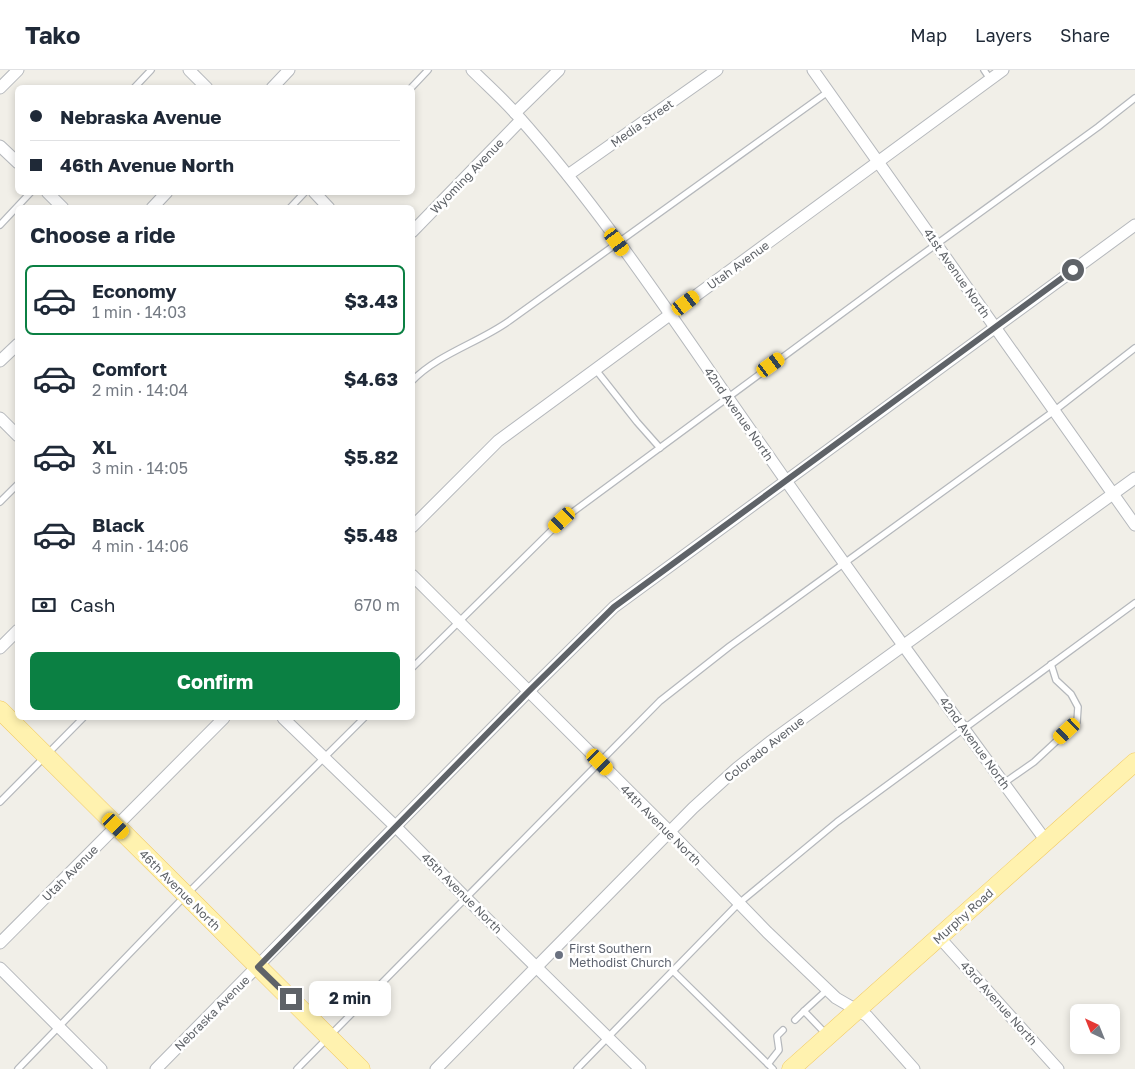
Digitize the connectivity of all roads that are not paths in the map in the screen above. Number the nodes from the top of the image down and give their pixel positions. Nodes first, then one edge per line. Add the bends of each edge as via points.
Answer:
1 (18, 70) edge
2 (151, 70) edge
3 (190, 70) edge
4 (289, 70) edge
5 (428, 70) edge
6 (472, 70) edge
7 (559, 70) edge
8 (717, 70) edge
9 (813, 70) edge
10 (1003, 70) edge
11 (987, 75) edge
12 (137, 85) edge
13 (204, 85) edge
14 (275, 85) edge
15 (414, 85) edge
16 (0, 88) edge
17 (829, 91) junction
18 (1135, 98) edge
19 (518, 117) junction
20 (0, 146) edge
21 (15, 161) edge
22 (878, 162) junction
23 (568, 175) junction
24 (28, 195) edge
25 (50, 195) edge
26 (164, 195) edge
27 (302, 195) edge
28 (317, 195) edge
29 (19, 205) edge
30 (60, 205) edge
31 (155, 205) edge
32 (293, 205) edge
33 (326, 205) edge
34 (15, 209) edge
35 (1135, 224) edge
36 (0, 225) edge
37 (415, 229) edge
38 (617, 242) junction
39 (937, 244) junction
40 (670, 315) junction
41 (996, 328) junction
42 (15, 347) edge
43 (1135, 348) edge
44 (0, 362) edge
45 (596, 370) junction
46 (415, 378) edge
47 (728, 399) junction
48 (1054, 411) junction
49 (0, 418) edge
50 (15, 433) edge
51 (660, 448) junction
52 (1135, 478) edge
53 (785, 481) junction
54 (15, 487) edge
55 (1113, 494) junction
56 (0, 502) edge
57 (415, 524) edge
58 (1135, 525) edge
59 (845, 563) junction
60 (415, 578) edge
61 (1135, 603) edge
62 (458, 622) junction
63 (15, 633) edge
64 (905, 646) junction
65 (0, 648) edge
66 (1051, 664) junction
67 (415, 665) edge
68 (528, 692) junction
69 (0, 710) edge
70 (81, 720) edge
71 (222, 720) edge
72 (285, 720) edge
73 (362, 720) edge
74 (964, 728) junction
75 (45, 755) junction
76 (324, 758) junction
77 (600, 762) junction
78 (1135, 762) edge
79 (1004, 783) junction
80 (0, 802) edge
81 (116, 826) junction
82 (396, 826) junction
83 (670, 832) junction
84 (1046, 841) junction
85 (186, 895) junction
86 (466, 898) junction
87 (738, 904) junction
88 (939, 937) junction
89 (0, 943) edge
90 (258, 967) junction
91 (536, 967) junction
92 (0, 968) edge
93 (673, 971) junction
94 (827, 990) junction
95 (856, 1010) junction
96 (804, 1011) junction
97 (795, 1020) dead end
98 (59, 1028) junction
99 (783, 1030) dead end
100 (827, 1036) junction
101 (328, 1037) junction
102 (608, 1038) junction
103 (768, 1064) junction
104 (18, 1069) edge
105 (101, 1069) edge
106 (156, 1069) edge
107 (297, 1069) edge
108 (361, 1069) edge
109 (436, 1069) edge
110 (577, 1069) edge
111 (640, 1069) edge
112 (773, 1069) edge
113 (791, 1069) edge
114 (914, 1069) edge
115 (1058, 1069) edge

1 - 16 street
2 - 12 lane
3 - 13 street
4 - 14 street
5 - 15 lane
6 - 19 street, 42nd Avenue North
7 - 19 street, Wyoming Avenue
8 - 23 street, Media Street
9 - 17 street, 41st Avenue North
10 - 11 street, Utah Avenue
11 - 22 street, Utah Avenue
17 - 22 street, 41st Avenue North
17 - 38 lane
18 - 39 lane
19 - 23 street, 42nd Avenue North
19 - 37 street, Wyoming Avenue
20 - 21 street
22 - 39 street, 41st Avenue North
22 - 40 street, Utah Avenue
23 - 38 street, 42nd Avenue North
24 - 29 lane
25 - 30 street
26 - 31 street
27 - 32 lane
28 - 33 street
34 - 36 lane
35 - 41 street, Nebraska Avenue
38 - 40 street, 42nd Avenue North
38 - 46 lane via 506,323 441,358
39 - 41 street, 41st Avenue North
39 - 47 lane
40 - 45 street, Utah Avenue
40 - 47 street, 42nd Avenue North
41 - 48 street, 41st Avenue North
41 - 53 street, Nebraska Avenue
42 - 44 street
43 - 48 lane
45 - 51 lane
45 - 57 street, Utah Avenue via 498,441
47 - 51 lane
47 - 53 street, 42nd Avenue North
48 - 55 street, 41st Avenue North
48 - 59 lane
49 - 50 street
51 - 62 lane via 562,520
52 - 55 street, Colorado Avenue
53 - 59 street, 42nd Avenue North
53 - 68 street, Nebraska Avenue via 614,607
54 - 56 lane
55 - 58 street, 41st Avenue North
55 - 64 street, Colorado Avenue
59 - 64 street, 42nd Avenue North
59 - 77 lane via 666,695
60 - 62 street, 44th Avenue North
61 - 66 lane
62 - 67 lane
62 - 68 street, 44th Avenue North
63 - 65 street
64 - 74 street, 42nd Avenue North
64 - 83 street, Colorado Avenue via 737,768
66 - 74 lane
66 - 79 lane via 1056,680 1071,694 1078,707 1077,722 1034,762
68 - 77 street, 44th Avenue North
68 - 82 street, Nebraska Avenue
69 - 75 main road, 46th Avenue North
70 - 75 lane
71 - 81 street, Utah Avenue
72 - 76 street, 45th Avenue North
73 - 76 lane
74 - 79 street, 42nd Avenue North
74 - 87 lane via 836,822
75 - 80 lane
75 - 81 main road, 46th Avenue North
76 - 82 street, 45th Avenue North
76 - 85 lane
77 - 83 street, 44th Avenue North
77 - 86 lane
78 - 84 main road, Murphy Road
79 - 84 street, 42nd Avenue North
81 - 85 main road, 46th Avenue North
81 - 89 street, Utah Avenue
82 - 86 street, 45th Avenue North
82 - 90 street, Nebraska Avenue
83 - 87 street, 44th Avenue North
83 - 91 street, Colorado Avenue
84 - 88 main road, Murphy Road
85 - 90 main road, 46th Avenue North
85 - 98 lane
86 - 91 street, 45th Avenue North
86 - 101 lane
87 - 93 lane
87 - 94 street, 44th Avenue North
88 - 95 main road, Murphy Road
88 - 115 street, 43rd Avenue North
90 - 101 main road, 46th Avenue North
90 - 106 street, Nebraska Avenue
91 - 102 street, 45th Avenue North
91 - 109 street, Colorado Avenue
92 - 98 street
93 - 102 lane
93 - 103 lane
94 - 95 street, 44th Avenue North
94 - 96 lane
95 - 100 main road, Murphy Road
95 - 114 street, 44th Avenue North via 867,1016
96 - 97 lane
96 - 100 lane
98 - 104 lane
98 - 105 street
99 - 103 lane via 777,1036 779,1050
100 - 113 main road, Murphy Road
101 - 107 lane
101 - 108 main road, 46th Avenue North
102 - 110 lane
102 - 111 street, 45th Avenue North
103 - 112 lane

